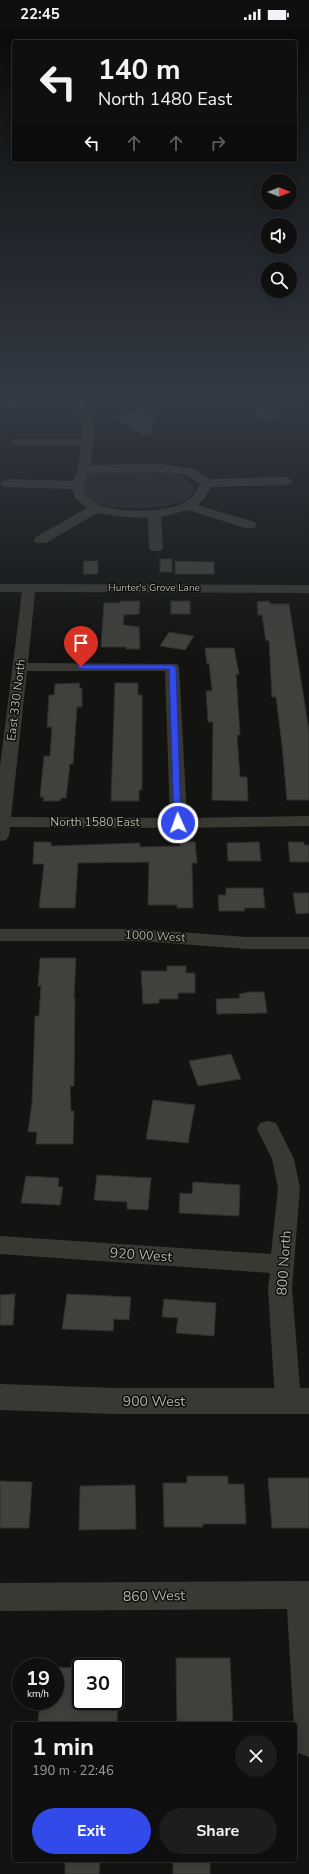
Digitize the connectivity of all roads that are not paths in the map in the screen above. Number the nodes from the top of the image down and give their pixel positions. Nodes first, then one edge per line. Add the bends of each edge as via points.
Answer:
1 (79, 480) edge
2 (203, 480) edge
3 (287, 481) dead end
4 (6, 483) dead end
5 (207, 483) junction
6 (77, 485) junction
7 (189, 506) junction
8 (94, 509) junction
9 (154, 513) junction
10 (250, 525) dead end
11 (41, 540) dead end
12 (156, 548) dead end
13 (0, 588) edge
14 (29, 588) junction
15 (309, 589) edge
16 (20, 667) junction
17 (5, 757) edge
18 (309, 821) edge
19 (178, 823) junction
20 (1, 829) edge
21 (0, 934) edge
22 (309, 943) edge
23 (268, 1129) dead end
24 (0, 1245) edge
25 (283, 1264) junction
26 (0, 1397) edge
27 (299, 1401) edge
28 (305, 1595) edge
29 (0, 1597) edge
30 (309, 1742) edge

1 - 6 street
2 - 5 street
3 - 5 street
4 - 6 street
5 - 7 street via 198,500
6 - 8 street via 79,495
7 - 9 street via 174,512
7 - 10 street
8 - 9 street via 119,513
8 - 11 street
9 - 12 street
13 - 14 street, Hunter's Grove Lane
14 - 15 street, Hunter's Grove Lane
14 - 16 street, East 330 North
16 - 17 street, East 330 North
16 - 19 street via 172,667
17 - 20 street, East 330 North
18 - 19 street, North 1580 East
19 - 20 street, North 1580 East
21 - 22 street, 1000 West via 140,934 247,943
23 - 25 street, 800 North via 284,1159 289,1188
24 - 25 street, 920 West
25 - 27 street, 800 North via 280,1288
26 - 27 street, 900 West via 115,1401
28 - 29 street, 860 West
28 - 30 street

